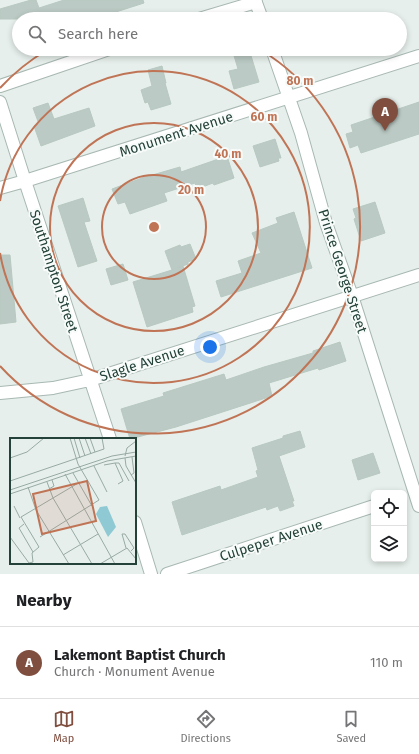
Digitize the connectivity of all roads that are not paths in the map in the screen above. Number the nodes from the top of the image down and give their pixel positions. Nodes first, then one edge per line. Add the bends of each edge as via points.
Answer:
1 (255, 1) edge
2 (221, 12) edge
3 (259, 12) edge
4 (88, 56) edge
5 (274, 56) edge
6 (419, 56) edge
7 (0, 86) edge
8 (289, 98) junction
9 (0, 102) edge
10 (25, 181) junction
11 (0, 188) edge
12 (419, 275) edge
13 (352, 296) junction
14 (90, 380) junction
15 (0, 394) edge
16 (110, 438) edge
17 (413, 493) edge
18 (419, 506) edge
19 (371, 507) edge
20 (136, 525) edge
21 (151, 574) edge
22 (167, 574) edge

1 - 2 street
1 - 3 street
4 - 7 street
5 - 8 street, Prince George Street
6 - 8 street, Monument Avenue
8 - 10 street, Monument Avenue
8 - 13 street, Prince George Street via 326,223
9 - 10 street, Southampton Street
10 - 11 street, Monument Avenue
10 - 14 street, Southampton Street
12 - 13 street, Slagle Avenue
13 - 14 street, Slagle Avenue
13 - 17 street, Prince George Street
14 - 15 street, Slagle Avenue via 53,388
14 - 16 street, Southampton Street
17 - 18 street, Prince George Street
19 - 22 street, Culpeper Avenue
20 - 21 street

